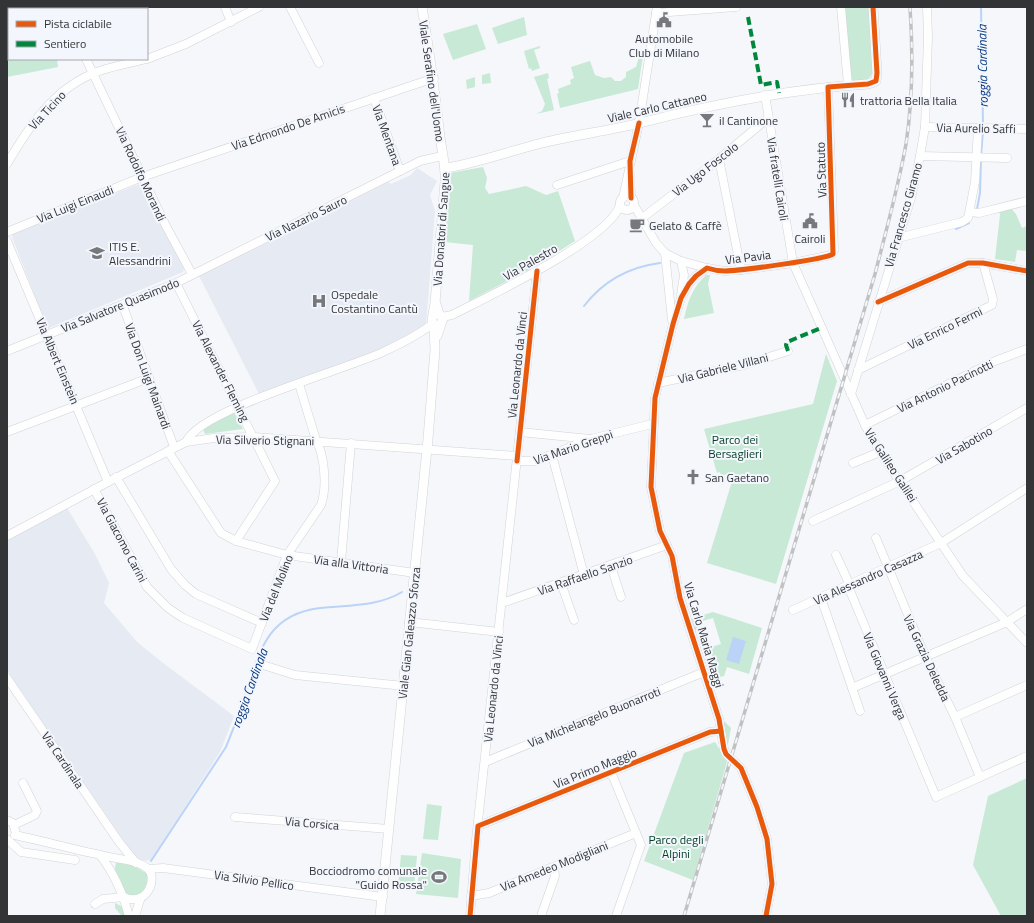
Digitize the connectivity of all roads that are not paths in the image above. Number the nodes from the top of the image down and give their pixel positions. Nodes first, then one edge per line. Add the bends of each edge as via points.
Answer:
1 (225, 7) edge
2 (259, 7) edge
3 (290, 7) edge
4 (422, 7) edge
5 (736, 7) edge
6 (841, 7) edge
7 (873, 7) edge
8 (927, 7) edge
9 (657, 10) edge
10 (230, 22) junction
11 (148, 59) edge
12 (86, 60) edge
13 (143, 60) edge
14 (319, 63) dead end
15 (93, 73) junction
16 (434, 78) junction
17 (848, 85) junction
18 (828, 87) junction
19 (765, 95) junction
20 (374, 98) junction
21 (768, 118) junction
22 (639, 123) junction
23 (925, 127) junction
24 (978, 128) junction
25 (1027, 129) edge
26 (442, 156) junction
27 (920, 156) junction
28 (976, 157) junction
29 (1007, 158) dead end
30 (719, 159) junction
31 (630, 161) junction
32 (7, 164) edge
33 (446, 168) junction
34 (400, 171) junction
35 (142, 176) junction
36 (557, 185) dead end
37 (1027, 201) edge
38 (629, 207) junction
39 (970, 212) junction
40 (7, 232) edge
41 (898, 238) junction
42 (7, 241) edge
43 (665, 253) junction
44 (833, 254) joint
45 (681, 261) junction
46 (793, 263) junction
47 (983, 263) junction
48 (707, 268) junction
49 (741, 270) junction
50 (537, 271) junction
51 (1027, 271) edge
52 (192, 274) junction
53 (176, 283) junction
54 (681, 298) junction
55 (878, 302) junction
56 (123, 306) junction
57 (438, 319) junction
58 (673, 324) junction
59 (47, 335) junction
60 (1027, 349) edge
61 (7, 350) edge
62 (788, 351) dead end
63 (858, 370) junction
64 (149, 378) junction
65 (658, 383) junction
66 (299, 384) junction
67 (851, 394) junction
68 (76, 405) junction
69 (238, 406) junction
70 (1027, 408) edge
71 (652, 424) junction
72 (865, 425) junction
73 (7, 432) edge
74 (520, 432) junction
75 (254, 437) junction
76 (591, 439) junction
77 (316, 440) junction
78 (186, 442) junction
79 (350, 443) junction
80 (171, 449) junction
81 (427, 449) junction
82 (880, 452) junction
83 (552, 455) junction
84 (517, 459) junction
85 (853, 463) dead end
86 (116, 478) junction
87 (108, 482) junction
88 (900, 482) junction
89 (1027, 488) edge
90 (94, 489) junction
91 (813, 521) dead end
92 (7, 536) edge
93 (876, 538) dead end
94 (236, 541) junction
95 (942, 543) junction
96 (667, 545) junction
97 (288, 555) junction
98 (836, 555) dead end
99 (341, 562) junction
100 (611, 566) junction
101 (887, 568) junction
102 (414, 573) junction
103 (584, 575) junction
104 (561, 583) junction
105 (848, 586) junction
106 (622, 597) dead end
107 (821, 598) junction
108 (502, 603) junction
109 (794, 610) dead end
110 (1027, 610) edge
111 (574, 620) dead end
112 (409, 622) junction
113 (1007, 622) junction
114 (262, 623) junction
115 (499, 632) junction
116 (1027, 643) edge
117 (252, 649) joint
118 (926, 658) junction
119 (266, 666) dead end
120 (704, 672) junction
121 (884, 676) junction
122 (7, 678) edge
123 (1027, 685) edge
124 (404, 686) junction
125 (852, 688) junction
126 (860, 711) dead end
127 (955, 717) junction
128 (721, 731) junction
129 (1027, 756) edge
130 (485, 762) junction
131 (611, 772) junction
132 (980, 777) junction
133 (23, 783) dead end
134 (235, 816) dead end
135 (7, 820) edge
136 (14, 825) junction
137 (478, 826) junction
138 (389, 829) junction
139 (636, 833) junction
140 (14, 834) junction
141 (7, 840) edge
142 (119, 842) junction
143 (100, 855) junction
144 (115, 858) junction
145 (75, 860) dead end
146 (136, 863) junction
147 (554, 867) junction
148 (110, 868) junction
149 (148, 869) junction
150 (471, 896) junction
151 (124, 897) junction
152 (382, 897) junction
153 (140, 900) junction
154 (95, 904) dead end
155 (129, 916) edge
156 (135, 916) edge
157 (380, 916) edge
158 (470, 916) edge
159 (541, 916) edge
160 (616, 916) edge
161 (766, 916) edge

1 - 10 street
2 - 10 street, Via Ticino
3 - 14 street
4 - 16 street, Viale Serafino dell'Uomo
5 - 9 street
6 - 17 street
7 - 17 street, Viale Carlo Cattaneo via 878,73 876,81
8 - 23 street, Via Francesco Giramo
9 - 22 street
10 - 11 street, Via Ticino via 186,44
12 - 15 street, Via Rodolfo Morandi
13 - 15 street, Via Ticino
15 - 32 street, Via Ticino via 67,88 49,104 30,127
15 - 35 street, Via Rodolfo Morandi
16 - 20 street, Via Edmondo De Amicis
16 - 26 street, Viale Serafino dell'Uomo
17 - 18 street, Viale Carlo Cattaneo
18 - 19 street, Viale Carlo Cattaneo
18 - 44 street, Via Statuto
19 - 21 street, Via fratelli Cairoli
19 - 22 street, Viale Carlo Cattaneo via 704,106
20 - 34 street, Via Mentana
20 - 35 street, Via Edmondo De Amicis
21 - 30 street, Via Ugo Foscolo
21 - 46 street, Via fratelli Cairoli
22 - 31 street
22 - 33 street, Viale Carlo Cattaneo via 542,143
23 - 24 street, Via Aurelio Saffi
23 - 27 street, Via Francesco Giramo
24 - 25 street, Via Aurelio Saffi
24 - 28 street
26 - 33 street, Via Donatori di Sangue
26 - 34 street, Via Nazario Sauro via 420,161
27 - 28 street
27 - 41 street, Via Francesco Giramo via 911,198
28 - 29 street
28 - 39 street
30 - 38 street, Via Ugo Foscolo
30 - 49 street
31 - 36 street
31 - 38 street
33 - 57 street, Via Donatori di Sangue via 435,303
34 - 52 street, Via Nazario Sauro
35 - 40 street, Via Luigi Einaudi
35 - 52 street, Via Rodolfo Morandi
37 - 39 street via 978,213
38 - 43 street, Via Pavia
38 - 50 street, Via Palestro via 599,231
39 - 41 street via 968,218 962,222
41 - 55 street, Via Francesco Giramo
42 - 59 street, Via Albert Einstein
43 - 45 street, Via Pavia
43 - 58 street, Via Carlo Maria Maggi
44 - 46 street, Via Pavia
45 - 48 street, Via Pavia
45 - 54 street, Via Carlo Maria Maggi via 684,275
46 - 49 street, Via Pavia
46 - 67 street, Via Galileo Galilei
47 - 51 street
47 - 55 street via 961,266
47 - 63 street, Via Enrico Fermi via 993,299 992,304
48 - 49 street, Via Pavia
48 - 54 street, Via Carlo Maria Maggi via 696,276
50 - 57 street, Via Palestro via 452,315
50 - 74 street, Via Leonardo da Vinci
52 - 53 street, Via Salvatore Quasimodo
53 - 56 street, Via Salvatore Quasimodo
53 - 69 street, Via Alexander Fleming
54 - 58 street, Via Carlo Maria Maggi
55 - 63 street, Via Francesco Giramo
56 - 59 street, Via Salvatore Quasimodo
56 - 64 street, Via Don Luigi Mainardi
57 - 66 street, Via Palestro via 383,352
57 - 81 street, Viale Gian Galeazzo Sforza
58 - 65 street, Via Carlo Maria Maggi
59 - 61 street, Via Salvatore Quasimodo
59 - 68 street, Via Albert Einstein
60 - 72 street, Via Antonio Pacinotti via 995,361
62 - 65 street, Via Gabriele Villani via 744,365
63 - 67 street, Via Francesco Giramo
64 - 68 street
64 - 80 street, Via Don Luigi Mainardi
65 - 71 street, Via Carlo Maria Maggi
66 - 69 street, Via Palestro
66 - 77 street, Via del Molino
67 - 72 street, Via Galileo Galilei
68 - 73 street
68 - 87 street, Via Albert Einstein
69 - 75 street, Via Alexander Fleming
69 - 78 street, Via Palestro via 193,431
70 - 88 street, Via Sabotino
71 - 76 street, Via Mario Greppi
71 - 96 street, Via Carlo Maria Maggi via 651,488 660,531
72 - 82 street, Via Galileo Galilei
74 - 76 street
74 - 84 street, Via Leonardo da Vinci
75 - 77 street, Via Silverio Stignani
75 - 78 street, Via Silverio Stignani
75 - 94 street, Via Alexander Fleming via 275,481
76 - 83 street, Via Mario Greppi
77 - 79 street, Via Silverio Stignani
77 - 97 street, Via del Molino via 324,476 321,505
78 - 80 street, Via Silverio Stignani
79 - 81 street, Via Silverio Stignani
79 - 99 street
80 - 86 street, Via Silverio Stignani
80 - 94 street, Via Don Luigi Mainardi via 221,533
81 - 84 street, Via Mario Greppi
81 - 102 street, Viale Gian Galeazzo Sforza
82 - 85 street
82 - 88 street, Via Galileo Galilei
83 - 84 street, Via Mario Greppi via 536,461
83 - 103 street
84 - 108 street, Via Leonardo da Vinci
86 - 87 street, Via Silverio Stignani
86 - 114 street via 170,569 185,585 196,594
87 - 90 street, Via Silverio Stignani
88 - 91 street, Via Sabotino
88 - 95 street, Via Galileo Galilei
89 - 95 street, Via Alessandro Casazza
90 - 92 street, Via Silverio Stignani
90 - 117 street, Via Giacomo Carini via 147,587 182,618
93 - 101 street, Via Grazia Deledda
94 - 97 street, Via alla Vittoria
95 - 101 street, Via Alessandro Casazza
95 - 113 street, Via Galileo Galilei via 964,576
96 - 100 street, Via Raffaello Sanzio
96 - 120 street, Via Carlo Maria Maggi via 672,556 680,598
97 - 99 street, Via alla Vittoria
97 - 114 street, Via del Molino
98 - 105 street, Via Giovanni Verga
99 - 102 street, Via alla Vittoria
100 - 103 street, Via Raffaello Sanzio
100 - 106 street
101 - 105 street, Via Alessandro Casazza
101 - 118 street, Via Grazia Deledda
102 - 112 street, Viale Gian Galeazzo Sforza
103 - 104 street, Via Raffaello Sanzio
104 - 108 street, Via Raffaello Sanzio
104 - 111 street
105 - 107 street, Via Alessandro Casazza
105 - 121 street, Via Giovanni Verga
107 - 109 street, Via Alessandro Casazza
107 - 125 street
108 - 115 street, Via Leonardo da Vinci
110 - 113 street
112 - 115 street
112 - 124 street, Viale Gian Galeazzo Sforza
113 - 116 street, Via Galileo Galilei
113 - 118 street
114 - 117 street, Via del Molino
115 - 130 street, Via Leonardo da Vinci
118 - 121 street
118 - 127 street, Via Grazia Deledda
119 - 124 street via 295,675
120 - 128 street, Via Carlo Maria Maggi
120 - 130 street, Via Michelangelo Buonarroti
121 - 125 street
121 - 132 street, Via Giovanni Verga via 936,797
122 - 142 street, Via Cardinala
123 - 127 street
124 - 138 street, Viale Gian Galeazzo Sforza
125 - 126 street
127 - 132 street, Via Grazia Deledda
128 - 131 street, Via Primo Maggio via 710,732
128 - 161 street, Via Carlo Maria Maggi via 725,752 741,768 767,839 772,884
129 - 132 street
130 - 137 street, Via Leonardo da Vinci
131 - 137 street, Via Primo Maggio
131 - 139 street
133 - 136 street via 37,811
134 - 138 street, Via Corsica
135 - 136 street
136 - 140 street
137 - 150 street, Via Leonardo da Vinci
138 - 152 street, Viale Gian Galeazzo Sforza
139 - 147 street, Via Amedeo Modigliani
139 - 160 street via 641,845
140 - 141 street
140 - 143 street
141 - 145 street via 21,852
142 - 144 street via 120,851
142 - 146 street, Via Cardinala
143 - 144 street
143 - 148 street
144 - 146 street
144 - 148 street
146 - 149 street
147 - 150 street, Via Amedeo Modigliani via 489,892
147 - 159 street via 555,876
148 - 151 street
149 - 152 street, Via Silvio Pellico via 163,868
149 - 153 street via 153,879 145,896
150 - 158 street, Via Leonardo da Vinci
151 - 153 street via 131,901
151 - 154 street via 103,899
151 - 155 street
152 - 157 street, Viale Gian Galeazzo Sforza
153 - 156 street

